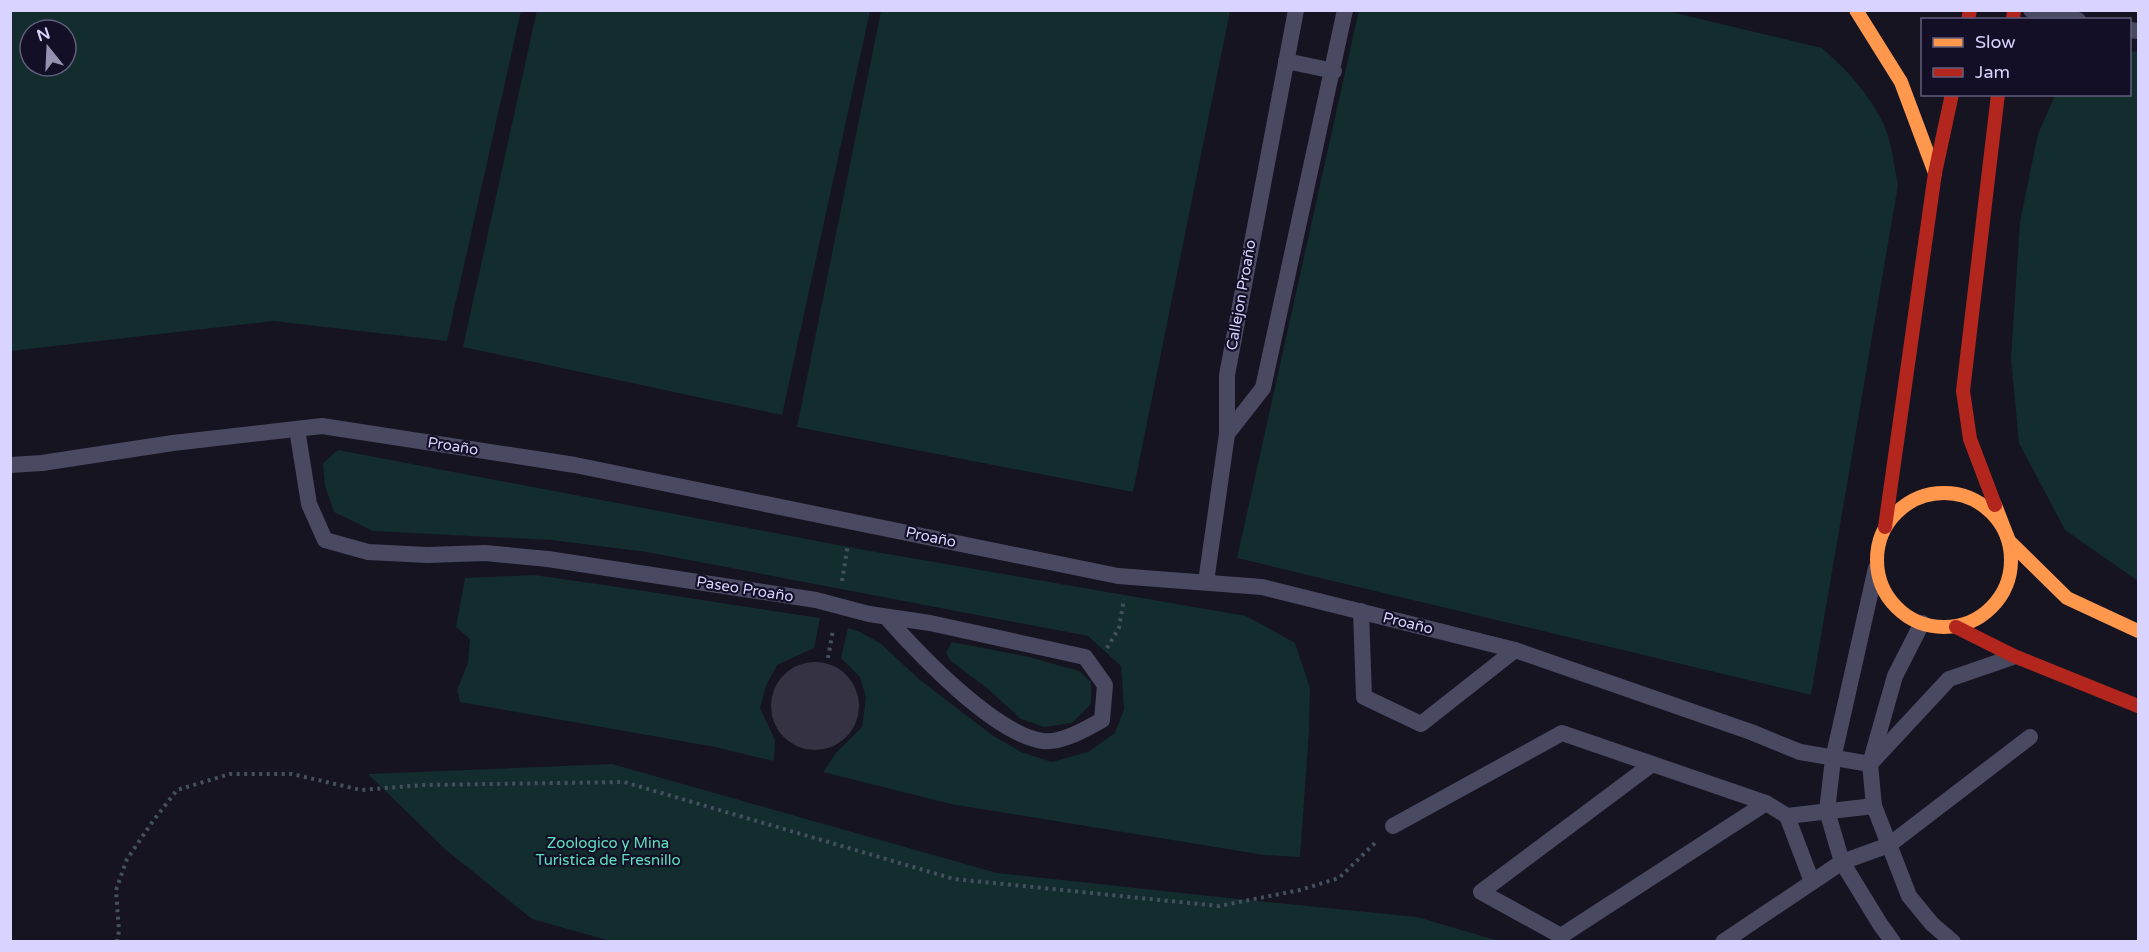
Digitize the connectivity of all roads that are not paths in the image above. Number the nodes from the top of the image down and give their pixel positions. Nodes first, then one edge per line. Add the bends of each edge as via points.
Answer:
1 (1296, 10) edge
2 (1345, 10) edge
3 (1856, 10) edge
4 (2031, 10) edge
5 (2069, 18) edge
6 (1286, 61) junction
7 (1334, 71) junction
8 (1952, 96) edge
9 (2001, 97) edge
10 (1935, 173) junction
11 (297, 429) junction
12 (1227, 434) junction
13 (10, 465) edge
14 (1885, 527) junction
15 (2009, 541) junction
16 (1876, 568) junction
17 (1206, 582) junction
18 (1361, 611) junction
19 (886, 616) junction
20 (1922, 623) junction
21 (1956, 627) junction
22 (2139, 631) edge
23 (1515, 650) junction
24 (2014, 656) junction
25 (2139, 706) edge
26 (2030, 737) dead end
27 (1833, 759) junction
28 (1652, 764) junction
29 (1870, 764) junction
30 (1766, 802) junction
31 (1874, 807) junction
32 (1827, 810) junction
33 (1787, 816) junction
34 (1393, 826) road end
35 (1889, 845) junction
36 (1842, 862) junction
37 (1812, 882) junction
38 (1723, 942) edge
39 (1893, 942) edge
40 (1953, 942) edge

1 - 6 lane, Callejon Proaño
2 - 7 lane
3 - 10 main road via 1901,82
4 - 5 lane
6 - 7 lane
6 - 12 lane, Callejon Proaño via 1227,375
7 - 12 lane via 1263,388
8 - 10 main road
9 - 15 main road via 1963,390 1970,439
10 - 14 main road
11 - 13 lane, Proaño
11 - 17 lane, Proaño via 322,426 575,465 1128,577
11 - 19 lane, Paseo Proaño via 309,504 325,540 368,552 485,553 548,559 816,600
12 - 17 lane, Callejon Proaño
14 - 15 main road via 1898,510 1917,498 1939,493 1962,495 1983,504 1999,520
14 - 16 main road via 1877,547
15 - 21 main road via 2012,563 2007,585 1995,605 1977,619
15 - 22 main road via 2067,598
16 - 20 main road via 1893,606
16 - 27 lane
17 - 18 lane, Proaño via 1262,587
18 - 23 lane, Proaño
18 - 23 lane via 1364,698 1421,724
19 - 19 lane, Paseo Proaño via 921,657 1014,731 1044,741 1076,735 1102,720 1106,685 1085,657
20 - 21 main road
20 - 29 lane via 1895,676
21 - 24 main road
23 - 27 lane, Proaño via 1800,752
24 - 25 main road
24 - 29 lane via 1950,680
26 - 35 lane
27 - 29 lane, Proaño
27 - 32 lane
28 - 30 lane
28 - 30 lane via 1481,892 1561,936
28 - 34 lane via 1562,734
29 - 31 lane
30 - 33 lane
31 - 32 lane
31 - 35 lane
32 - 33 lane
32 - 36 lane
33 - 37 lane
35 - 36 lane
35 - 40 lane via 1910,896 1932,924
36 - 37 lane
36 - 39 lane
37 - 38 lane

